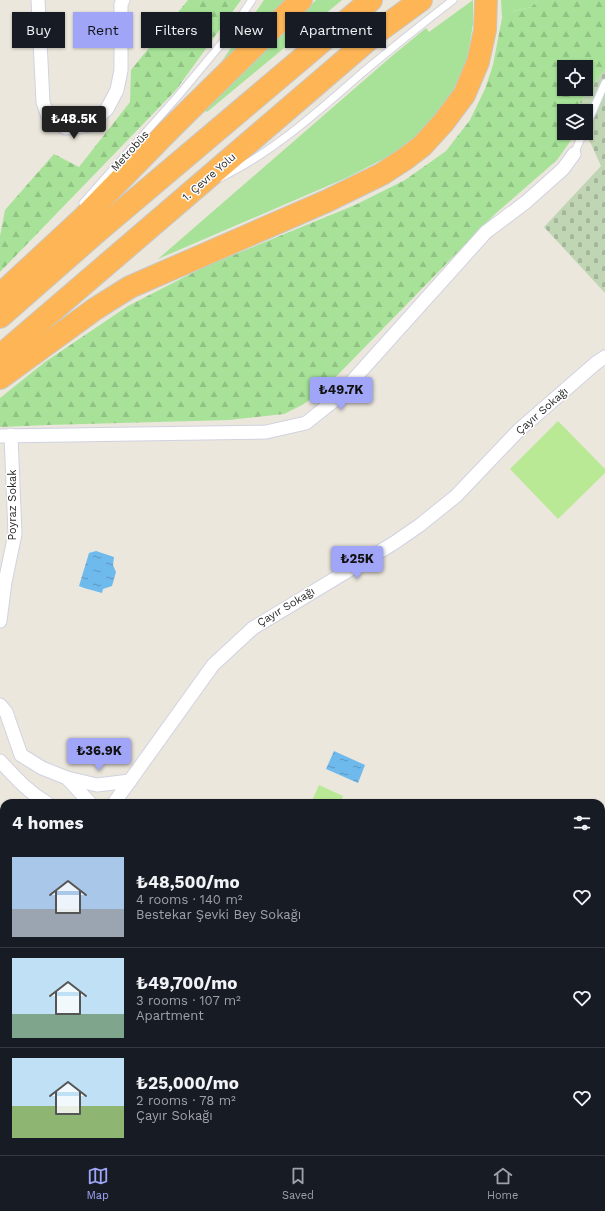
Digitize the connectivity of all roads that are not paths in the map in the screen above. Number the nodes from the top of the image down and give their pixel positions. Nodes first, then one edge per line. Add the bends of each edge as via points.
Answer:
1 (38, 0) edge
2 (123, 0) edge
3 (252, 0) edge
4 (300, 0) edge
5 (371, 0) edge
6 (421, 0) edge
7 (452, 0) edge
8 (486, 0) edge
9 (605, 83) edge
10 (593, 110) edge
11 (580, 140) edge
12 (574, 154) joint
13 (190, 193) junction
14 (80, 206) dead end
15 (50, 238) dead end
16 (0, 295) edge
17 (0, 317) edge
18 (0, 356) edge
19 (605, 357) edge
20 (0, 378) edge
21 (6, 436) edge
22 (3, 581) edge
23 (0, 620) edge
24 (0, 705) edge
25 (0, 761) edge
26 (67, 778) junction
27 (130, 782) junction
28 (39, 799) edge
29 (86, 799) edge
30 (117, 799) edge

1 - 2 street via 43,102 49,119 66,128 90,125 107,109 117,90 121,70
3 - 14 lane, Metrobüs via 227,37 178,96
4 - 16 highway via 84,217
5 - 17 highway via 110,220
6 - 13 highway, 1. Çevre Yolu via 380,30
7 - 13 lane via 301,126 236,170
8 - 20 highway via 485,30 478,62 464,95 422,146 382,174 327,201 130,287 89,313
9 - 10 lane
11 - 12 lane
12 - 21 street via 563,169 526,202 486,232 336,399 306,423 266,432
13 - 18 highway, 1. Çevre Yolu
15 - 16 lane
19 - 27 street, Çayır Sokağı via 596,362 519,430 456,496 420,525 253,628 212,665
21 - 22 street, Poyraz Sokak via 15,534
22 - 23 street, Poyraz Sokak
24 - 26 street via 6,712 21,754 42,768
25 - 28 street
26 - 27 street via 97,785
26 - 29 street
27 - 30 street, Çayır Sokağı

